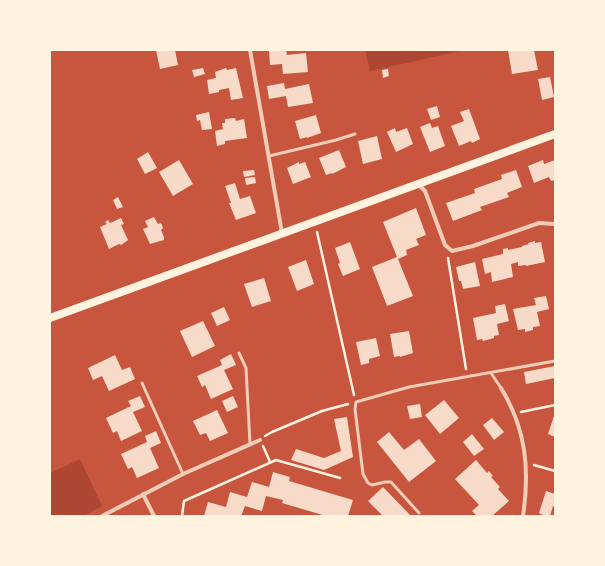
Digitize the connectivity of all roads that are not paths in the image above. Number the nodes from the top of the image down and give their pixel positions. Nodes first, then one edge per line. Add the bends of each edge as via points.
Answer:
1 (250, 50) edge
2 (355, 134) dead end
3 (555, 134) edge
4 (269, 156) junction
5 (418, 184) junction
6 (555, 224) edge
7 (282, 234) junction
8 (50, 318) edge
9 (239, 353) dead end
10 (555, 361) edge
11 (491, 374) junction
12 (142, 383) dead end
13 (501, 388) joint
14 (260, 440) road end
15 (250, 444) junction
16 (183, 474) junction
17 (143, 494) junction
18 (419, 513) dead end
19 (102, 516) edge
20 (154, 516) edge
21 (523, 516) edge

1 - 4 street
2 - 4 lane
3 - 5 main road
4 - 7 street
5 - 6 street via 425,191 445,245 452,251 465,249 539,223
5 - 7 main road
7 - 8 main road
9 - 15 lane via 246,368
10 - 11 lane
11 - 13 lane
11 - 18 lane via 395,390 356,402 363,474 368,483 372,485 391,482
12 - 16 lane
13 - 21 street via 514,413 523,444 526,463
14 - 15 street
15 - 16 street
16 - 17 street
17 - 19 street
17 - 20 street

